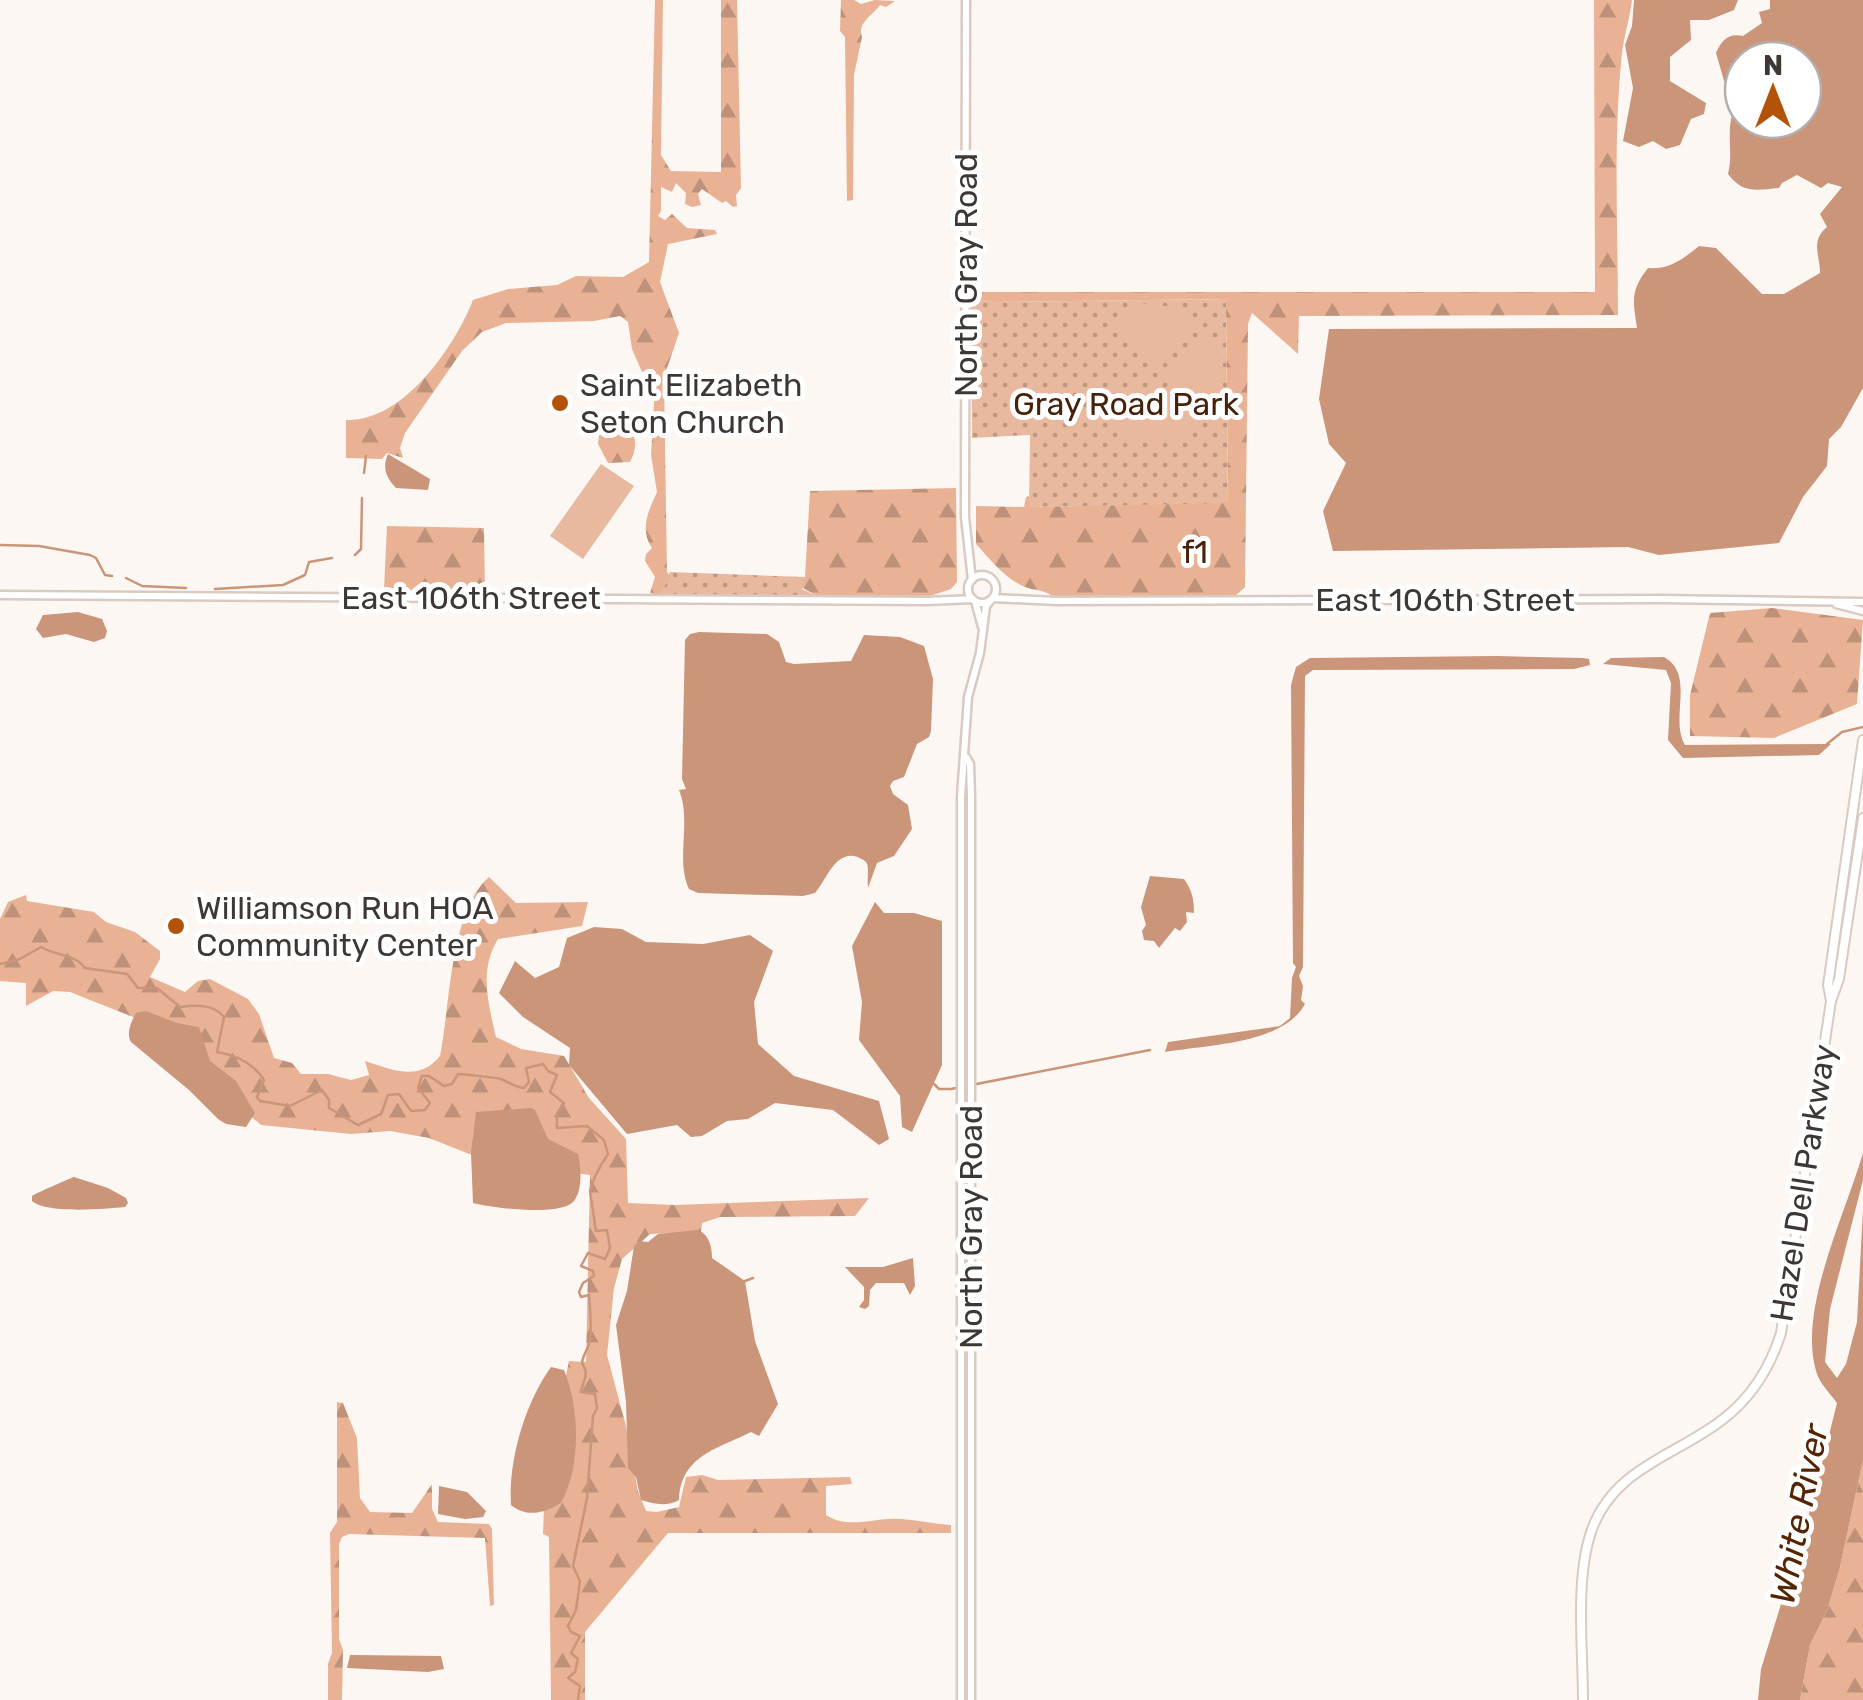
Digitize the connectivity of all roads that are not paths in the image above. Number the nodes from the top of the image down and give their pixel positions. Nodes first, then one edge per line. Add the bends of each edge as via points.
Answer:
1 (966, 0) edge
2 (971, 550) junction
3 (987, 576) junction
4 (971, 582) junction
5 (995, 583) junction
6 (0, 595) edge
7 (1028, 598) junction
8 (973, 599) junction
9 (992, 599) junction
10 (942, 600) junction
11 (1830, 602) junction
12 (1863, 602) edge
13 (1863, 612) edge
14 (982, 626) junction
15 (1863, 740) edge
16 (1863, 818) edge
17 (1831, 1001) junction
18 (967, 1108) junction
19 (961, 1700) edge
20 (971, 1700) edge
21 (1583, 1700) edge

1 - 2 street, North Gray Road via 965,517
2 - 3 street, North Gray Road
2 - 4 street, North Gray Road
3 - 4 street
3 - 5 street
4 - 8 street
4 - 10 street
5 - 7 street, East 106th Street
5 - 9 street
6 - 10 street, East 106th Street
7 - 9 street, East 106th Street
7 - 11 street, East 106th Street
8 - 9 street
8 - 10 street, East 106th Street
8 - 14 street, North Gray Road
9 - 14 street, North Gray Road
11 - 12 street, East 106th Street
11 - 13 street
14 - 18 street, North Gray Road via 967,701 961,797
15 - 17 main road, Hazel Dell Parkway
16 - 17 main road, Hazel Dell Parkway
17 - 21 main road, Hazel Dell Parkway via 1778,1341 1756,1386 1731,1413 1630,1475 1603,1507 1584,1562
18 - 19 street, North Gray Road
18 - 20 street, North Gray Road

